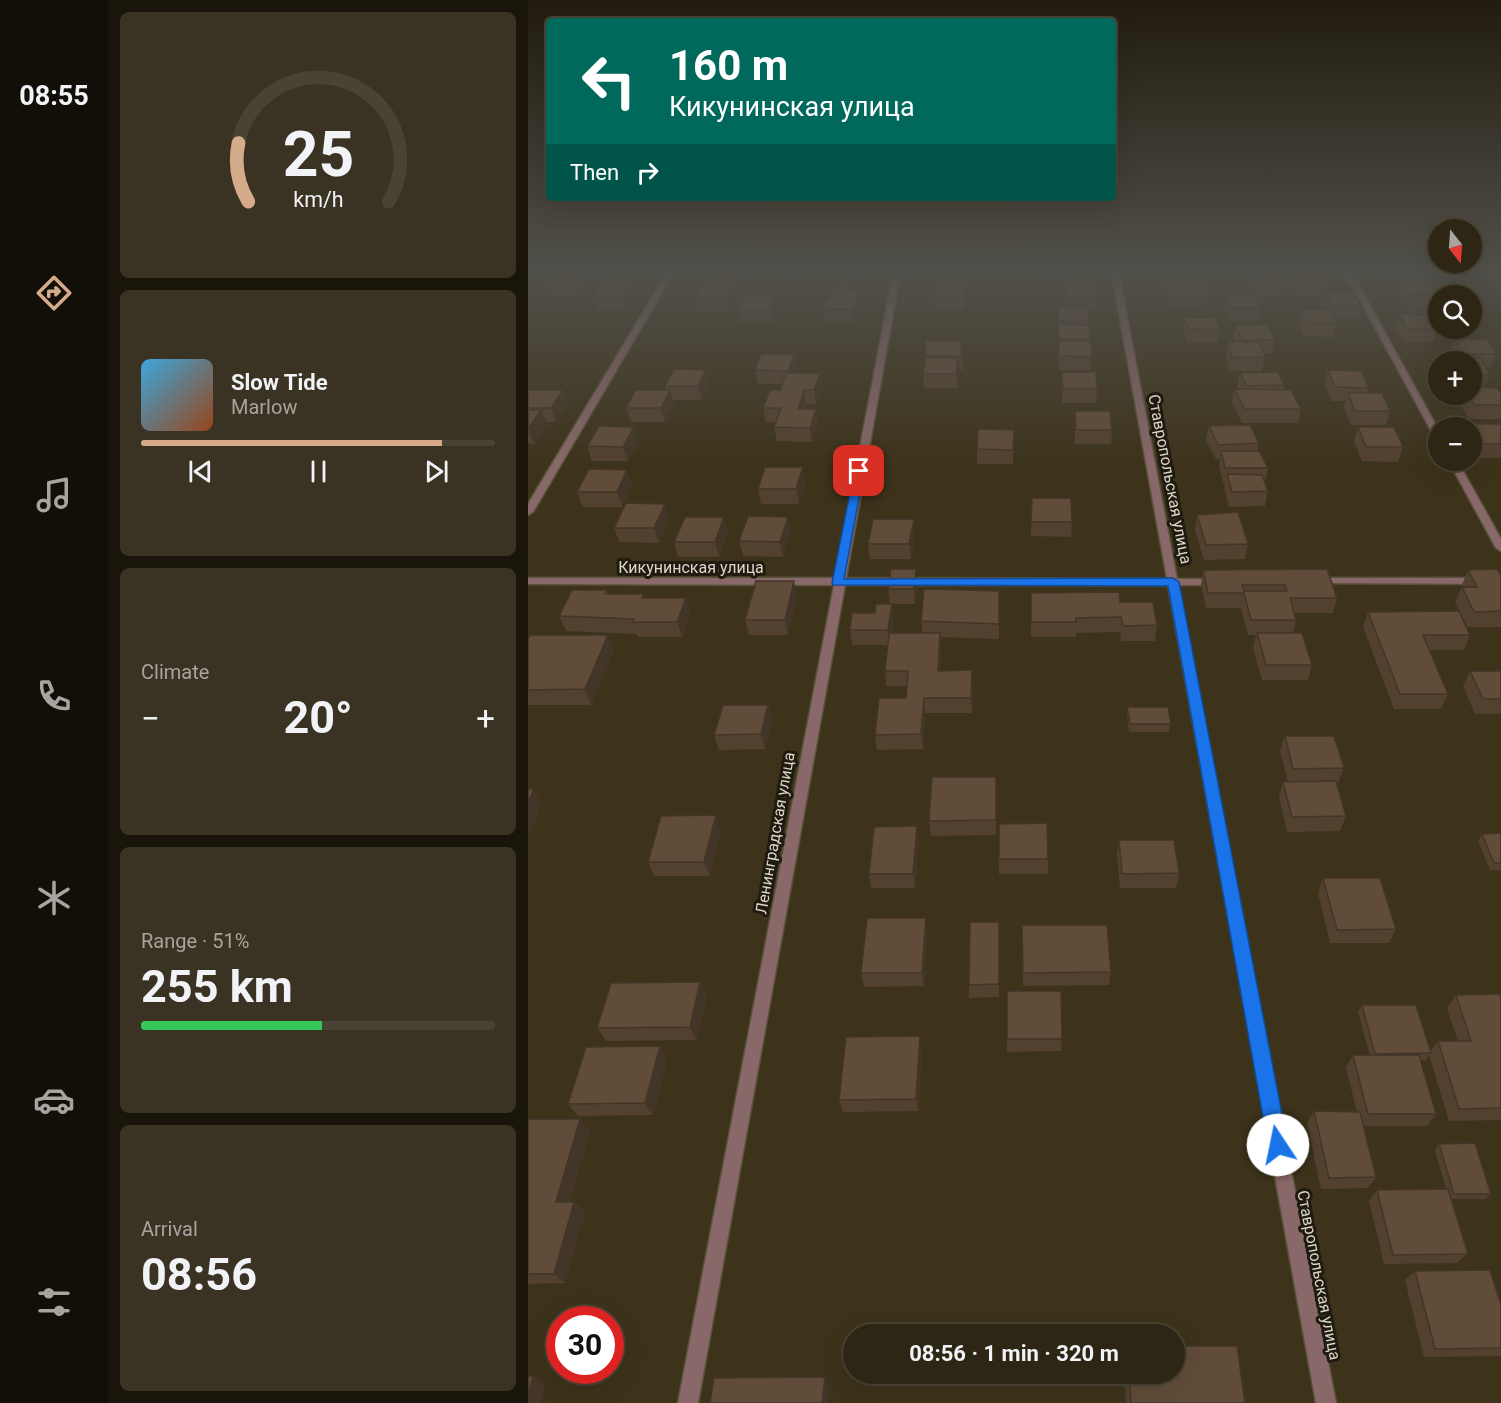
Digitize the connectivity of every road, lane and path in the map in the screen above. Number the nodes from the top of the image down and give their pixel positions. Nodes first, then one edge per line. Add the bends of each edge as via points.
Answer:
1 (634, 334) edge
2 (885, 334) edge
3 (1126, 334) edge
4 (1382, 334) edge
5 (1428, 418) edge
6 (1458, 471) edge
7 (528, 512) edge
8 (1501, 548) edge
9 (1501, 580) edge
10 (528, 581) edge
11 (1302, 581) edge
12 (1173, 582) junction
13 (1232, 582) edge
14 (838, 583) junction
15 (688, 1403) edge
16 (1326, 1403) edge

1 - 7 street
2 - 14 street, Ленинградская улица
3 - 12 street, Ставропольская улица
4 - 5 street
6 - 8 street
9 - 11 street
10 - 14 street, Кикунинская улица
12 - 13 street, Кикунинская улица
12 - 14 street, Кикунинская улица
12 - 16 street, Ставропольская улица
14 - 15 street, Ленинградская улица

